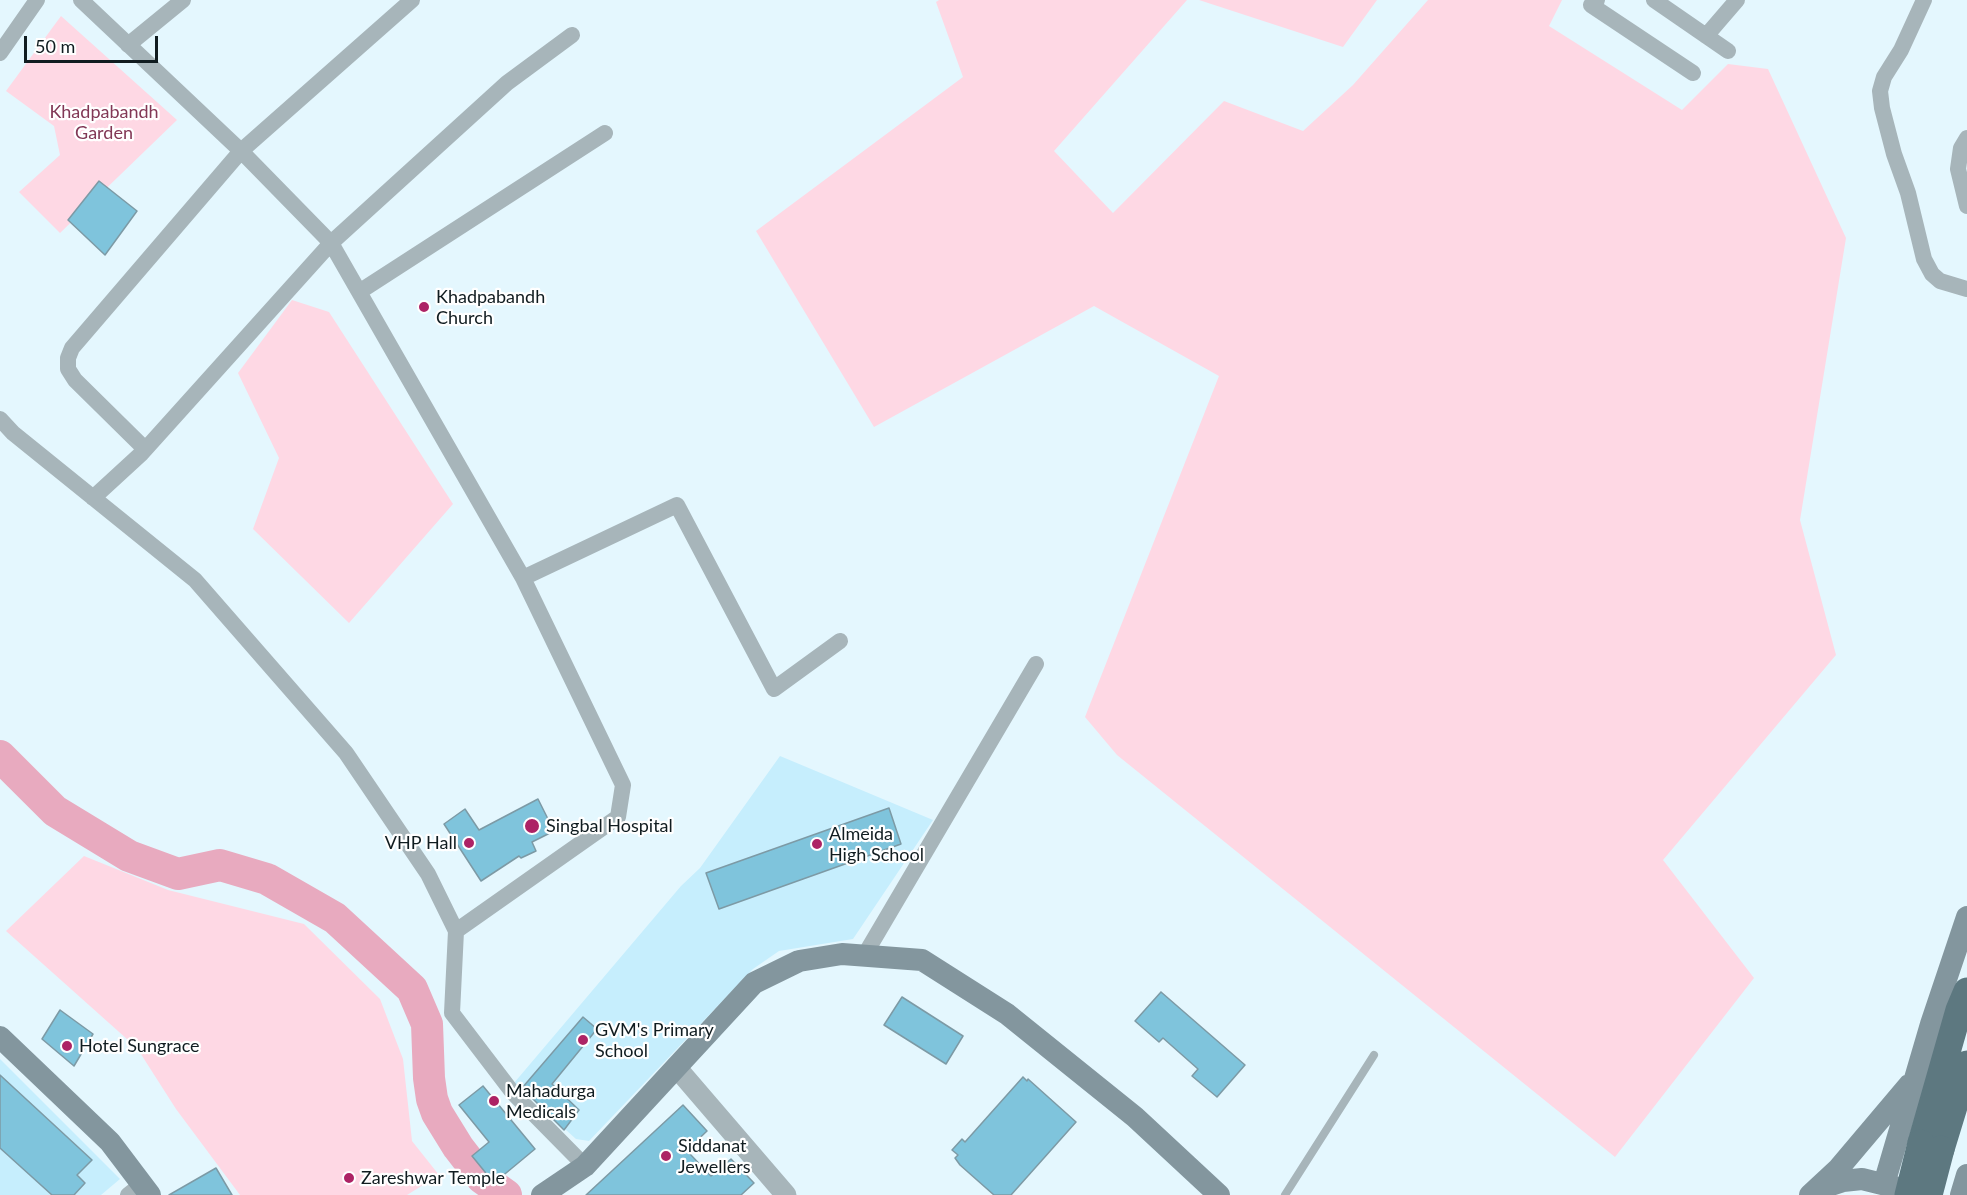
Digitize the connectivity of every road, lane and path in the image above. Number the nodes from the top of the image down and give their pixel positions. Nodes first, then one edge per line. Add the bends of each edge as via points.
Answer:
1 (37, 0) edge
2 (81, 0) edge
3 (183, 0) edge
4 (412, 0) edge
5 (1597, 0) edge
6 (1654, 0) edge
7 (1737, 0) edge
8 (1924, 0) edge
9 (572, 35) dead end
10 (1706, 36) junction
11 (128, 45) junction
12 (1728, 51) dead end
13 (0, 53) edge
14 (1693, 73) dead end
15 (605, 133) dead end
16 (1967, 138) edge
17 (241, 151) junction
18 (1967, 206) edge
19 (331, 243) junction
20 (1967, 289) edge
21 (359, 292) junction
22 (0, 419) edge
23 (145, 449) junction
24 (93, 498) junction
25 (523, 578) junction
26 (840, 641) dead end
27 (1036, 664) dead end
28 (1967, 917) edge
29 (456, 931) junction
30 (864, 956) junction
31 (1967, 991) edge
32 (0, 1036) edge
33 (1374, 1055) dead end
34 (1967, 1064) edge
35 (676, 1067) junction
36 (1915, 1077) junction
37 (1931, 1146) junction
38 (585, 1166) junction
39 (1967, 1175) edge
40 (140, 1191) edge
41 (1891, 1192) edge
42 (1816, 1194) edge
43 (542, 1195) edge
44 (786, 1195) edge
45 (1219, 1195) edge
46 (1284, 1195) edge
47 (1930, 1195) edge
48 (1961, 1195) edge

1 - 13 street
2 - 11 street
3 - 11 street
4 - 17 street
5 - 14 street via 1591,5
6 - 10 street
7 - 10 street
8 - 20 street via 1902,50 1884,77 1880,91 1882,108 1924,259 1940,281
9 - 19 street via 507,82
10 - 12 street
11 - 17 street
15 - 21 street
16 - 18 street via 1958,169
17 - 19 street
17 - 23 street via 80,338 68,358 68,369 75,380
19 - 21 street
19 - 23 street
21 - 25 street
22 - 24 street
23 - 24 street
24 - 29 street via 195,580 346,753 428,874
25 - 26 street via 677,505 774,689
25 - 29 street via 623,785 618,817
27 - 30 street
28 - 36 main road
29 - 38 street via 452,1013 513,1093
30 - 35 main road via 843,954 799,962 754,983
30 - 45 main road via 922,960 1007,1014 1135,1117
31 - 37 highway via 1959,1010
32 - 40 main road via 110,1142
33 - 46 lane
34 - 37 highway
35 - 38 main road
35 - 44 street
36 - 41 main road
36 - 42 main road
37 - 41 highway, bridge
37 - 47 highway, bridge
38 - 43 main road
39 - 48 main road
41 - 42 main road via 1862,1179 1843,1181
41 - 47 main road

